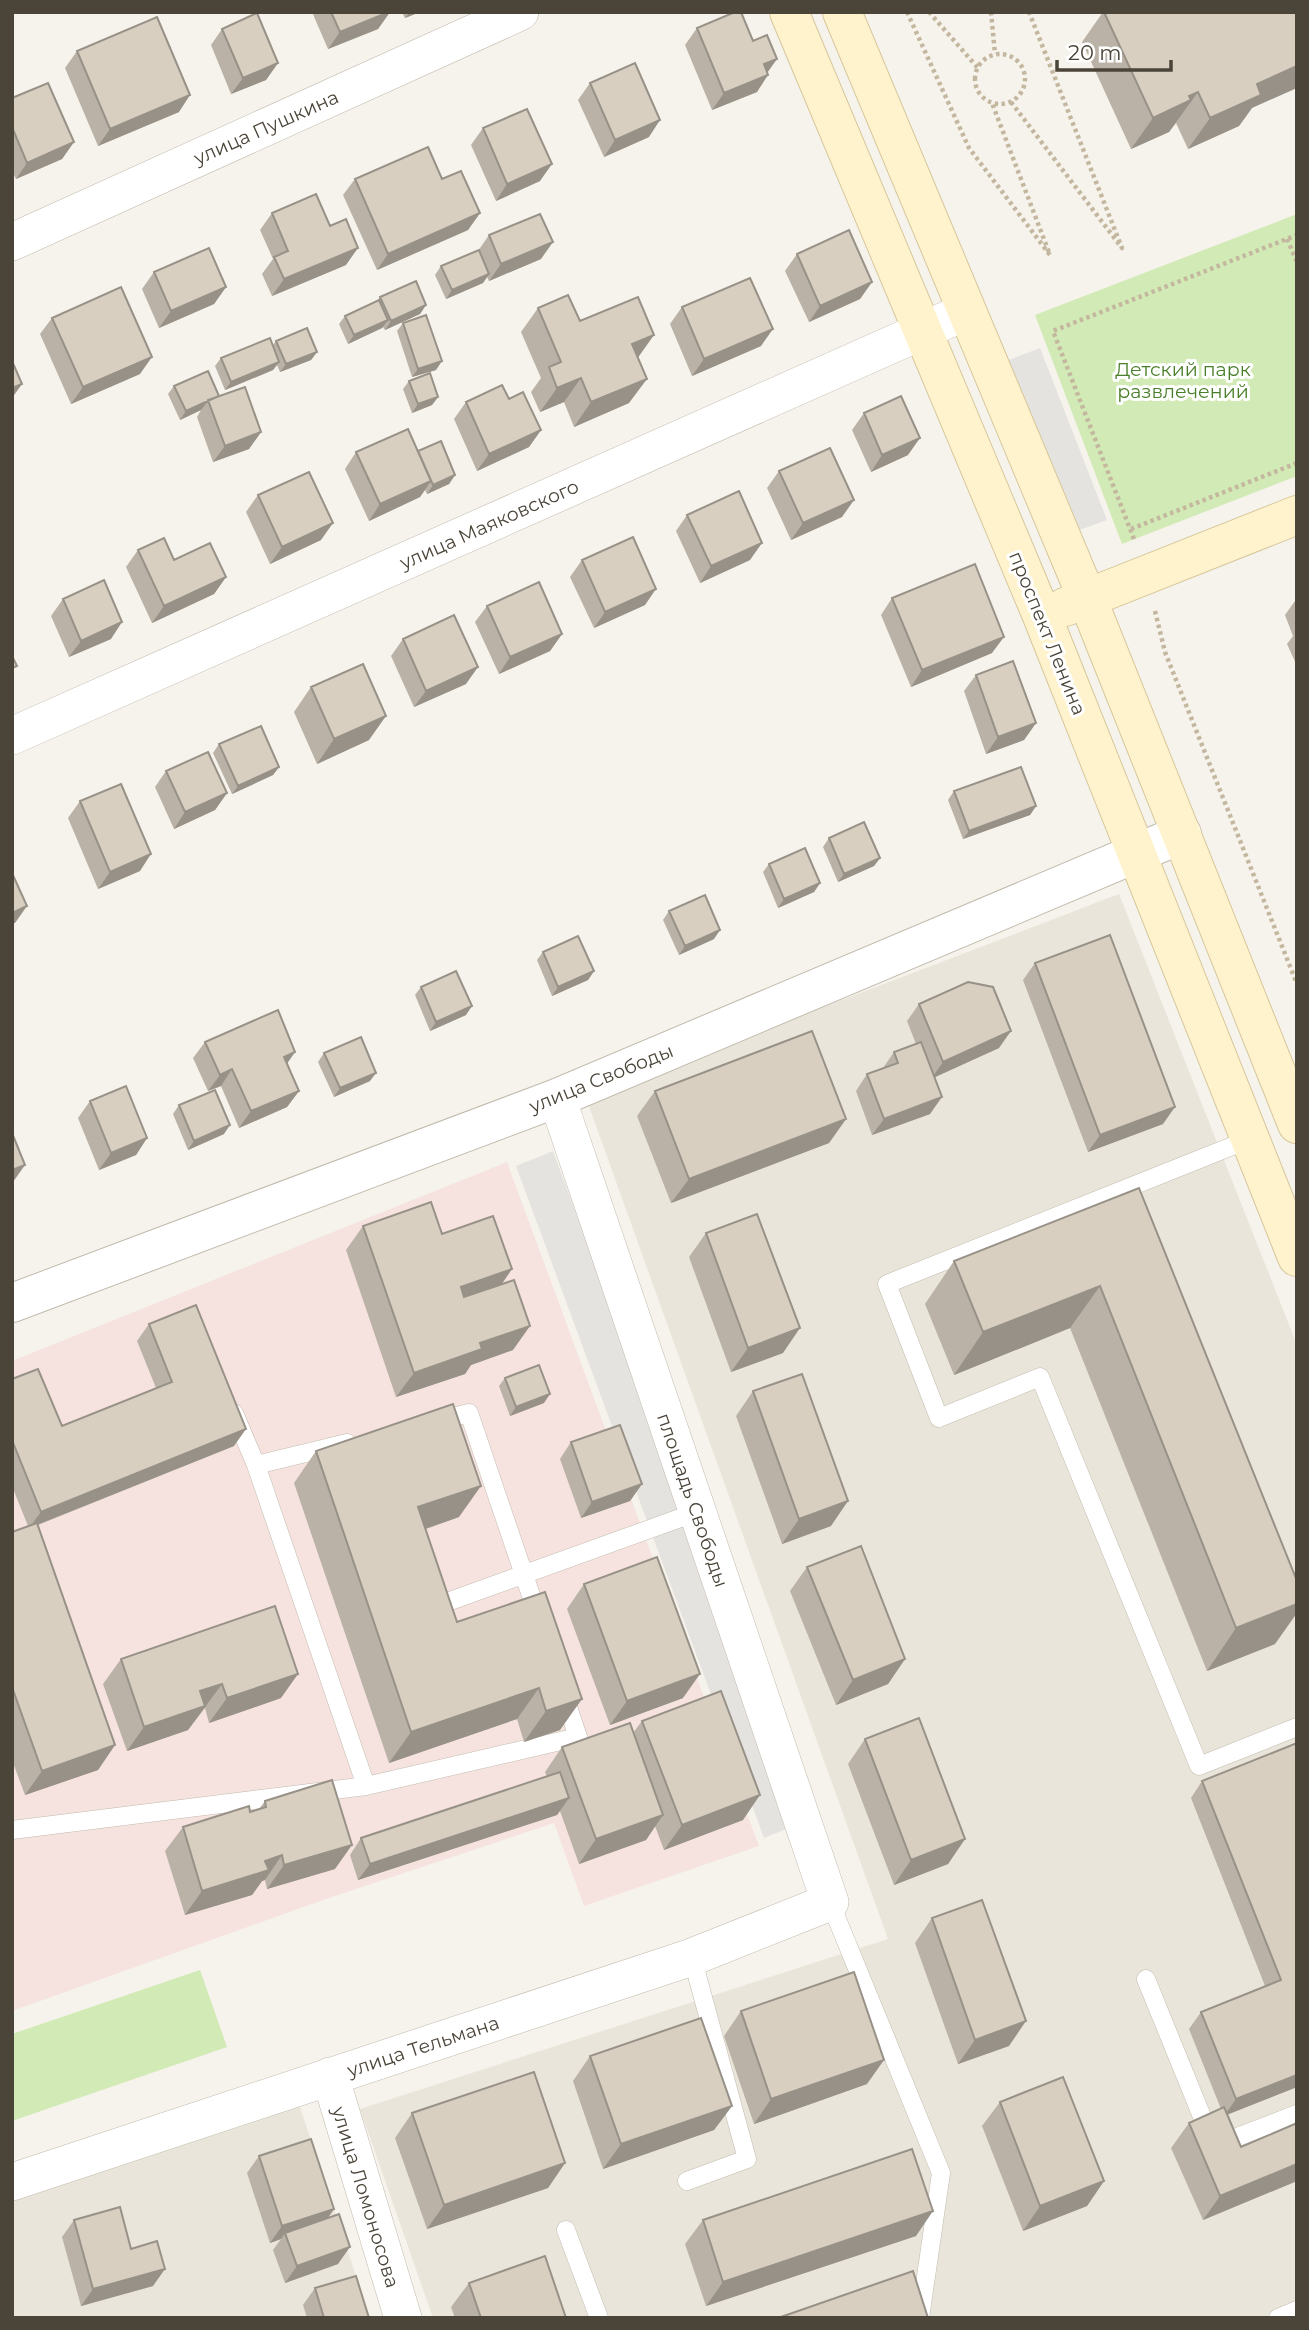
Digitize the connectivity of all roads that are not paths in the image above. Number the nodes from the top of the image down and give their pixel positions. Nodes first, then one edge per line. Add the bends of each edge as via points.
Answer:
1 (520, 12) edge
2 (789, 12) edge
3 (842, 12) edge
4 (12, 242) edge
5 (967, 311) junction
6 (922, 331) junction
7 (1297, 515) edge
8 (1087, 598) junction
9 (1042, 616) junction
10 (12, 736) edge
11 (1182, 834) junction
12 (1137, 852) junction
13 (557, 1098) junction
14 (1297, 1124) edge
15 (1250, 1139) junction
16 (1297, 1257) edge
17 (12, 1303) edge
18 (226, 1393) edge
19 (415, 1426) edge
20 (362, 1439) edge
21 (256, 1465) junction
22 (697, 1511) junction
23 (524, 1575) junction
24 (450, 1601) edge
25 (545, 1637) edge
26 (557, 1675) edge
27 (1297, 1727) edge
28 (366, 1786) junction
29 (12, 1830) edge
30 (830, 1902) junction
31 (692, 1957) junction
32 (1146, 1979) dead end
33 (330, 2076) junction
34 (1297, 2114) edge
35 (687, 2181) dead end
36 (12, 2182) edge
37 (566, 2230) dead end
38 (1297, 2310) edge
39 (403, 2318) edge
40 (599, 2318) edge
41 (920, 2318) edge
42 (1278, 2318) edge

1 - 4 street, улица Пушкина
2 - 6 main road, проспект Ленина
3 - 5 main road
5 - 6 street, улица Маяковского
5 - 8 main road
6 - 9 main road, проспект Ленина
6 - 10 street, улица Маяковского
7 - 8 main road
8 - 9 main road
8 - 11 main road
9 - 12 main road, проспект Ленина
11 - 12 street, улица Свободы
11 - 14 main road
12 - 13 street, улица Свободы
12 - 15 main road, проспект Ленина
13 - 17 street, улица Свободы
13 - 22 street, площадь Свободы
15 - 16 main road, проспект Ленина
15 - 27 lane via 887,1284 939,1418 1040,1377 1199,1766
18 - 21 lane
19 - 23 lane via 469,1413
20 - 21 lane
21 - 28 lane
22 - 23 lane
22 - 30 street, площадь Свободы
23 - 24 lane
23 - 25 lane
26 - 28 lane via 578,1737
28 - 29 lane
30 - 31 street, улица Тельмана
30 - 41 lane via 942,2174
31 - 33 street, улица Тельмана
31 - 35 lane via 747,2159
32 - 34 lane via 1214,2146
33 - 36 street, улица Тельмана
33 - 39 street, улица Ломоносова
37 - 40 lane
38 - 42 lane

